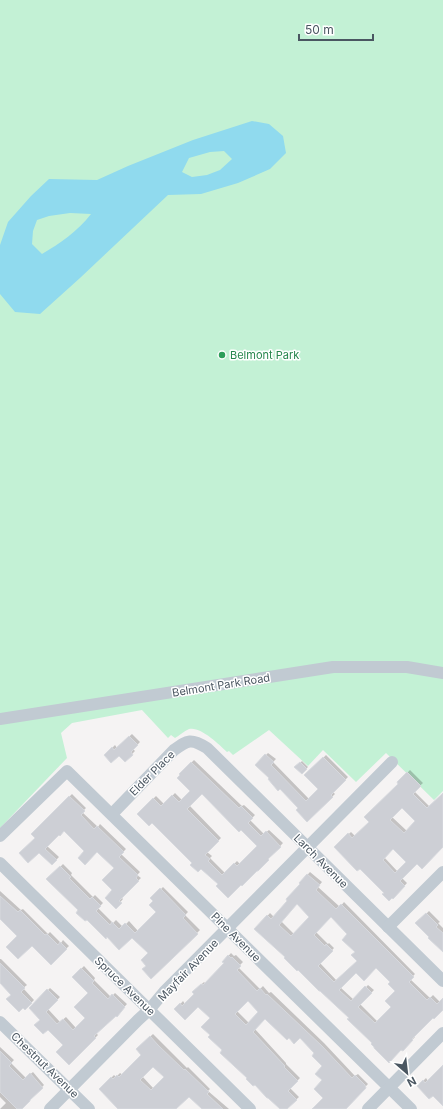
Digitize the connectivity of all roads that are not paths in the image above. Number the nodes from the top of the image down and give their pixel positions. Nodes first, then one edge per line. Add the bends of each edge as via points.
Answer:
1 (443, 673) edge
2 (0, 719) edge
3 (197, 742) joint
4 (392, 762) dead end
5 (112, 814) junction
6 (0, 836) edge
7 (307, 848) junction
8 (0, 863) edge
9 (443, 872) edge
10 (388, 927) junction
11 (227, 929) junction
12 (443, 981) edge
13 (149, 1010) junction
14 (0, 1022) edge
15 (443, 1033) edge
16 (389, 1088) junction
17 (69, 1090) junction
18 (50, 1109) edge
19 (89, 1109) edge
20 (250, 1109) edge
21 (368, 1109) edge
22 (411, 1109) edge

1 - 2 street, Belmont Park Road via 407,667 333,667
3 - 5 street, Elder Place via 185,742 174,750
3 - 7 street, Larch Avenue
4 - 7 street, Mayfair Avenue
5 - 6 street, Pine Avenue via 67,771
5 - 11 street, Pine Avenue
7 - 10 street, Larch Avenue
7 - 11 street, Mayfair Avenue
8 - 13 street, Spruce Avenue
9 - 10 street
10 - 12 street, Larch Avenue
11 - 13 street, Mayfair Avenue
11 - 16 street, Pine Avenue
13 - 17 street, Mayfair Avenue
13 - 20 street, Spruce Avenue
14 - 17 street, Chestnut Avenue
15 - 16 street
16 - 21 street
16 - 22 street, Pine Avenue
17 - 18 street, Mayfair Avenue
17 - 19 street, Chestnut Avenue

